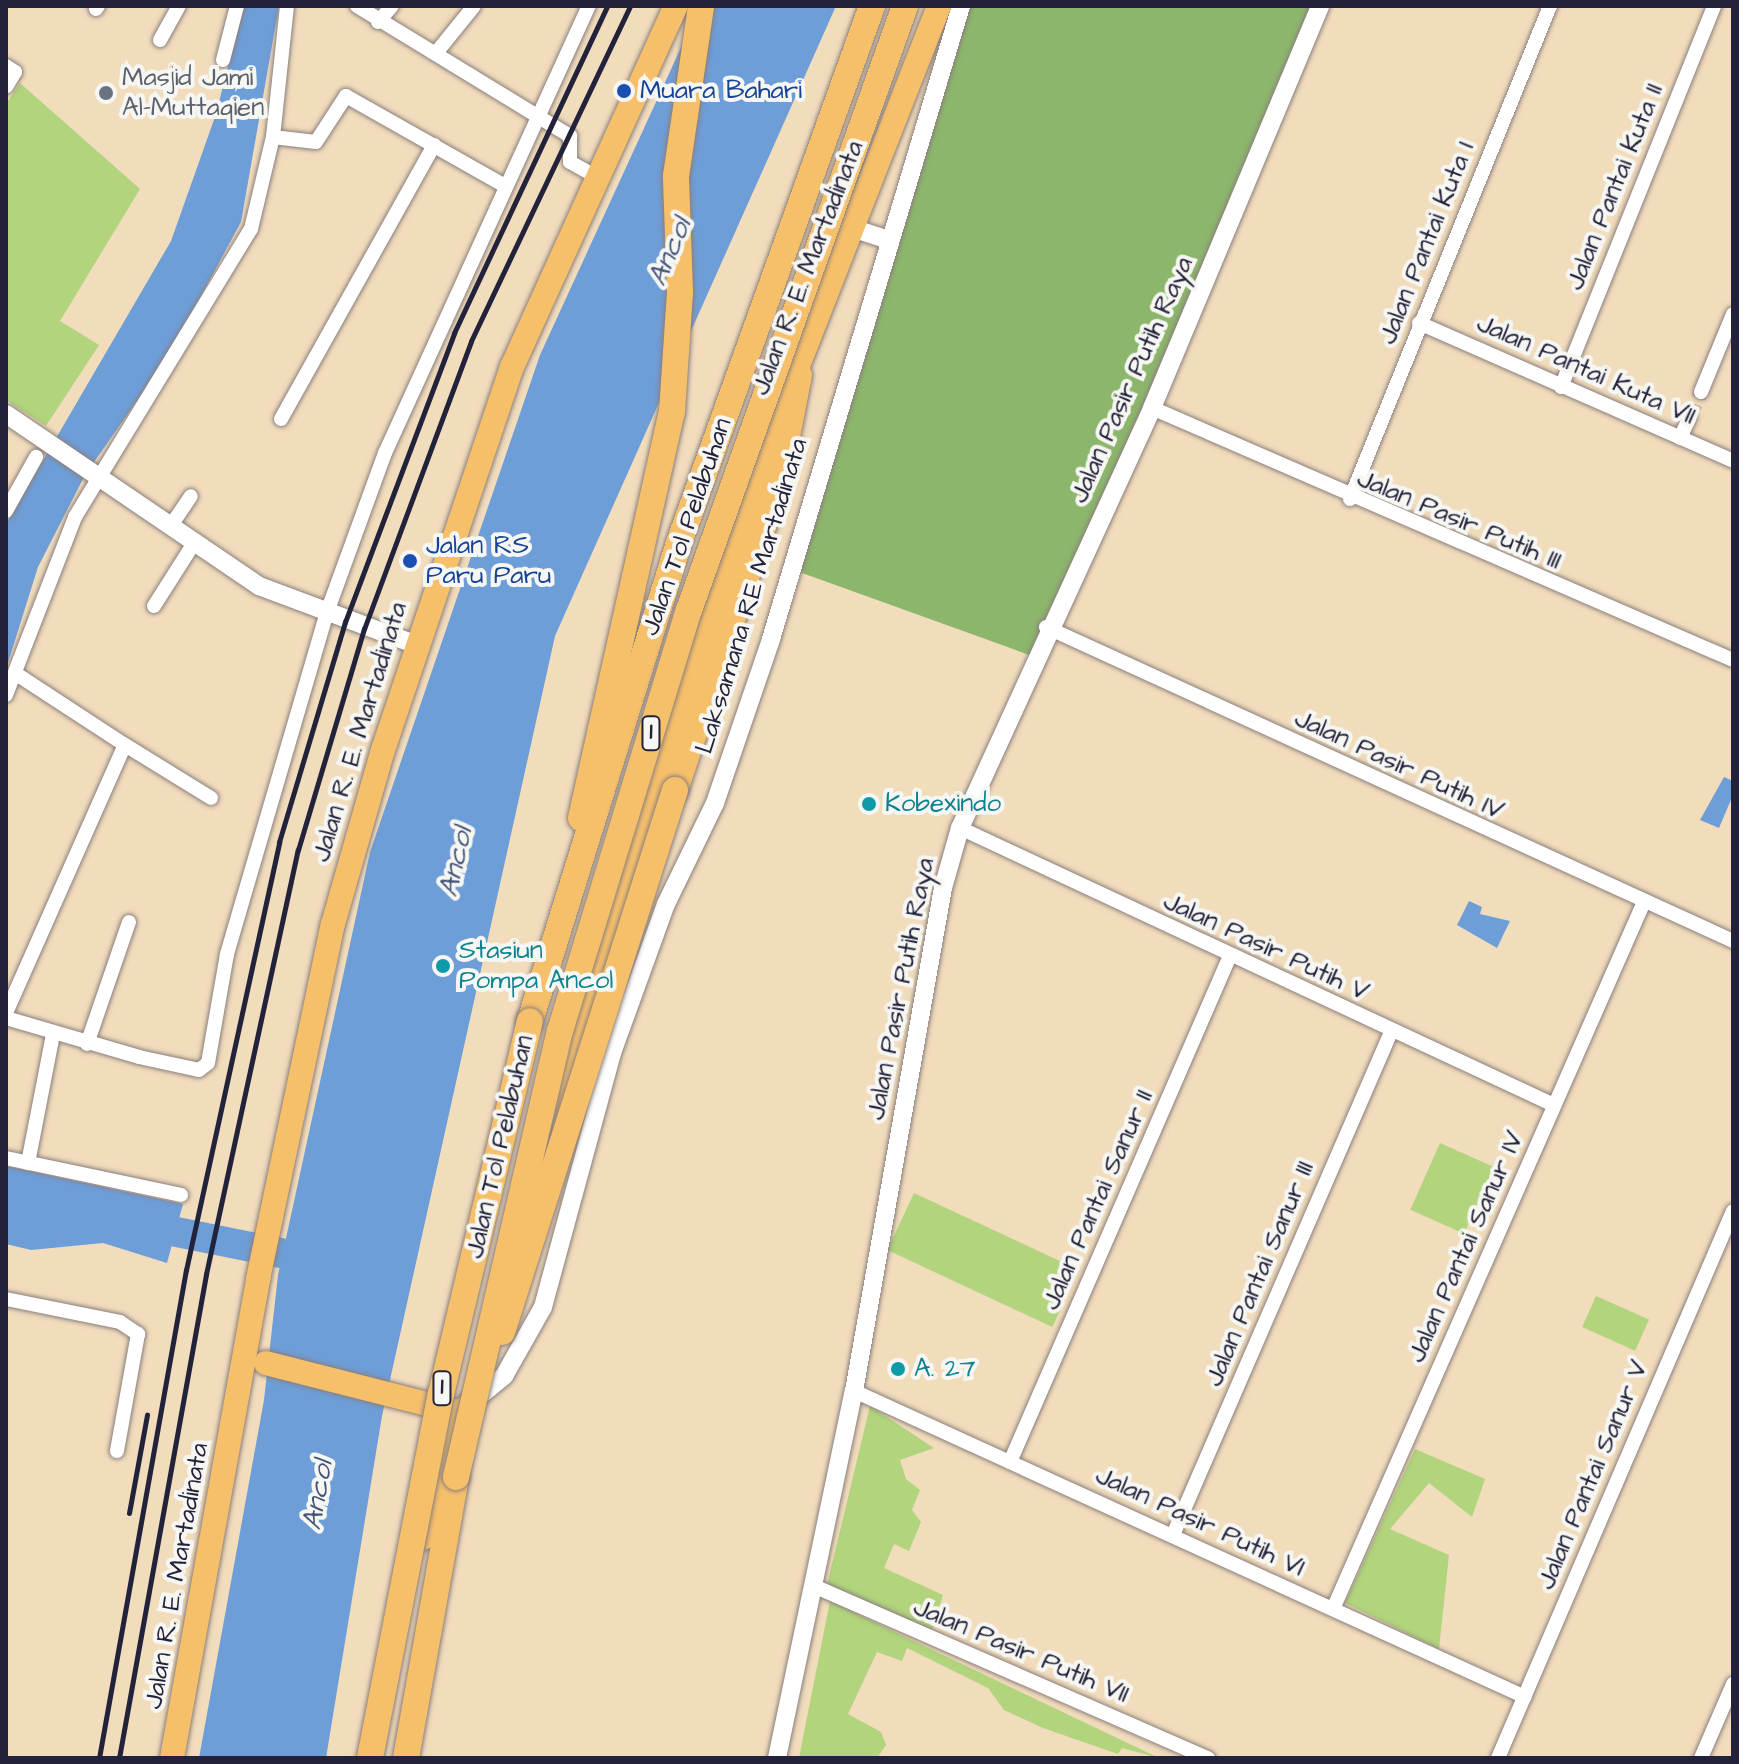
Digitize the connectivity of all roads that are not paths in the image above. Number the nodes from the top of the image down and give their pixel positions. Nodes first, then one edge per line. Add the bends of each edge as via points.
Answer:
1 (179, 6) edge
2 (237, 6) edge
3 (287, 6) edge
4 (357, 6) edge
5 (392, 6) edge
6 (474, 6) edge
7 (589, 6) edge
8 (676, 6) edge
9 (701, 6) edge
10 (872, 6) edge
11 (905, 6) edge
12 (939, 6) edge
13 (961, 6) edge
14 (1320, 6) edge
15 (1550, 6) edge
16 (1714, 6) edge
17 (378, 22) junction
18 (160, 40) dead end
19 (436, 53) junction
20 (223, 60) dead end
21 (6, 66) edge
22 (6, 87) edge
23 (536, 116) junction
24 (273, 137) junction
25 (434, 145) junction
26 (597, 177) junction
27 (503, 185) junction
28 (855, 229) junction
29 (889, 240) junction
30 (1733, 314) edge
31 (1419, 323) junction
32 (799, 375) junction
33 (1561, 387) junction
34 (1701, 392) tunnel mouth
35 (1150, 413) junction
36 (6, 414) edge
37 (1690, 417) tunnel mouth
38 (281, 419) dead end
39 (1680, 438) junction
40 (41, 450) junction
41 (1733, 461) edge
42 (94, 476) junction
43 (191, 496) dead end
44 (1350, 499) junction
45 (6, 511) edge
46 (170, 527) junction
47 (194, 543) junction
48 (154, 606) dead end
49 (326, 615) junction
50 (1046, 627) junction
51 (414, 644) junction
52 (1733, 660) edge
53 (15, 673) junction
54 (6, 695) edge
55 (125, 745) junction
56 (211, 798) dead end
57 (960, 828) junction
58 (573, 881) junction
59 (1643, 904) junction
60 (129, 922) dead end
61 (1733, 941) edge
62 (1229, 958) junction
63 (6, 1016) edge
64 (1391, 1032) junction
65 (53, 1034) junction
66 (87, 1044) junction
67 (1554, 1105) junction
68 (6, 1158) edge
69 (28, 1163) junction
70 (181, 1195) dead end
71 (1733, 1211) edge
72 (6, 1299) edge
73 (252, 1322) junction
74 (267, 1363) junction
75 (854, 1391) junction
76 (237, 1404) junction
77 (465, 1408) junction
78 (456, 1446) junction
79 (117, 1451) dead end
80 (1010, 1462) junction
81 (456, 1477) junction
82 (1173, 1535) junction
83 (816, 1587) junction
84 (1333, 1609) junction
85 (1733, 1684) edge
86 (1525, 1697) junction
87 (172, 1758) edge
88 (368, 1758) edge
89 (397, 1758) edge
90 (406, 1758) edge
91 (777, 1758) edge
92 (1208, 1758) edge
93 (1498, 1758) edge
94 (1701, 1758) edge

1 - 18 street
2 - 20 street
3 - 24 street
4 - 17 street
5 - 17 street
6 - 19 street
7 - 23 street
8 - 26 highway, Jalan R. E. Martadinata
9 - 58 highway via 676,176 680,293 672,412 587,765
10 - 58 highway, Jalan Tol Pelabuhan / 1 via 679,543
11 - 81 highway, Jalan Tol Pelabuhan / 1, bridge via 689,610 560,1031
12 - 28 highway, Jalan R. E. Martadinata / 1
13 - 29 street, Laksamana RE Martadinata
14 - 35 street, Jalan Pasir Putih Raya
15 - 31 street, Jalan Pantai Kuta I
16 - 33 street, Jalan Pantai Kuta II
17 - 19 street
19 - 23 street
21 - 22 street via 15,72
23 - 26 street via 570,136 570,162
23 - 27 street
24 - 25 street via 316,142 346,96
24 - 42 street via 251,229
25 - 27 street
25 - 38 street
26 - 51 highway, Jalan R. E. Martadinata via 512,367
27 - 49 street via 385,453
28 - 29 street
28 - 32 highway, Jalan R. E. Martadinata / 1
29 - 77 street, Laksamana RE Martadinata via 771,641 612,1055 543,1307 504,1376
30 - 34 street
31 - 33 street, Jalan Pantai Kuta VII
31 - 44 street, Jalan Pantai Kuta I
32 - 77 highway, Jalan R. E. Martadinata / 1 via 687,680
32 - 81 highway, bridge via 778,483
33 - 39 street, Jalan Pantai Kuta VII
35 - 44 street, Jalan Pasir Putih III
35 - 50 street, Jalan Pasir Putih Raya
36 - 40 street
37 - 39 street
39 - 41 street, Jalan Pantai Kuta VII
40 - 42 street
40 - 45 street
42 - 46 street
42 - 53 street via 47,573
43 - 46 street
44 - 52 street, Jalan Pasir Putih III
46 - 47 street
47 - 48 street
47 - 49 street via 259,586
49 - 51 street
49 - 66 street via 227,954 208,1063 199,1070
50 - 57 street, Jalan Pasir Putih Raya
50 - 59 street, Jalan Pasir Putih IV
51 - 73 highway, Jalan R. E. Martadinata via 333,924
53 - 54 street
53 - 55 street
55 - 56 street
55 - 63 street
57 - 62 street, Jalan Pasir Putih V
57 - 75 street, Jalan Pasir Putih Raya via 943,888
58 - 88 highway, Jalan Tol Pelabuhan / 1, bridge via 530,1021 441,1394
59 - 61 street, Jalan Pasir Putih IV
59 - 67 street, Jalan Pantai Sanur IV
60 - 66 street
62 - 64 street, Jalan Pasir Putih V
62 - 80 street, Jalan Pantai Sanur II
63 - 65 street
64 - 67 street, Jalan Pasir Putih V
64 - 82 street, Jalan Pantai Sanur III
65 - 66 street
65 - 69 street
67 - 84 street, Jalan Pantai Sanur IV
68 - 69 street
69 - 70 street
71 - 86 street, Jalan Pantai Sanur V
72 - 79 street via 120,1322 138,1334
73 - 74 highway, Jalan R. E. Martadinata
73 - 76 highway, Jalan R. E. Martadinata
74 - 76 highway, Jalan R. E. Martadinata
74 - 77 highway, 1
75 - 80 street, Jalan Pasir Putih VI
75 - 83 street, Jalan Pasir Putih Raya
76 - 87 highway, Jalan R. E. Martadinata
77 - 78 highway, Jalan R. E. Martadinata
78 - 88 highway
78 - 89 highway
80 - 82 street, Jalan Pasir Putih VI
81 - 90 highway, Jalan Tol Pelabuhan / 1
82 - 84 street, Jalan Pasir Putih VI
83 - 91 street, Jalan Pasir Putih Raya
83 - 92 street, Jalan Pasir Putih VII
84 - 86 street, Jalan Pasir Putih VI
85 - 94 street
86 - 93 street, Jalan Pantai Sanur V

